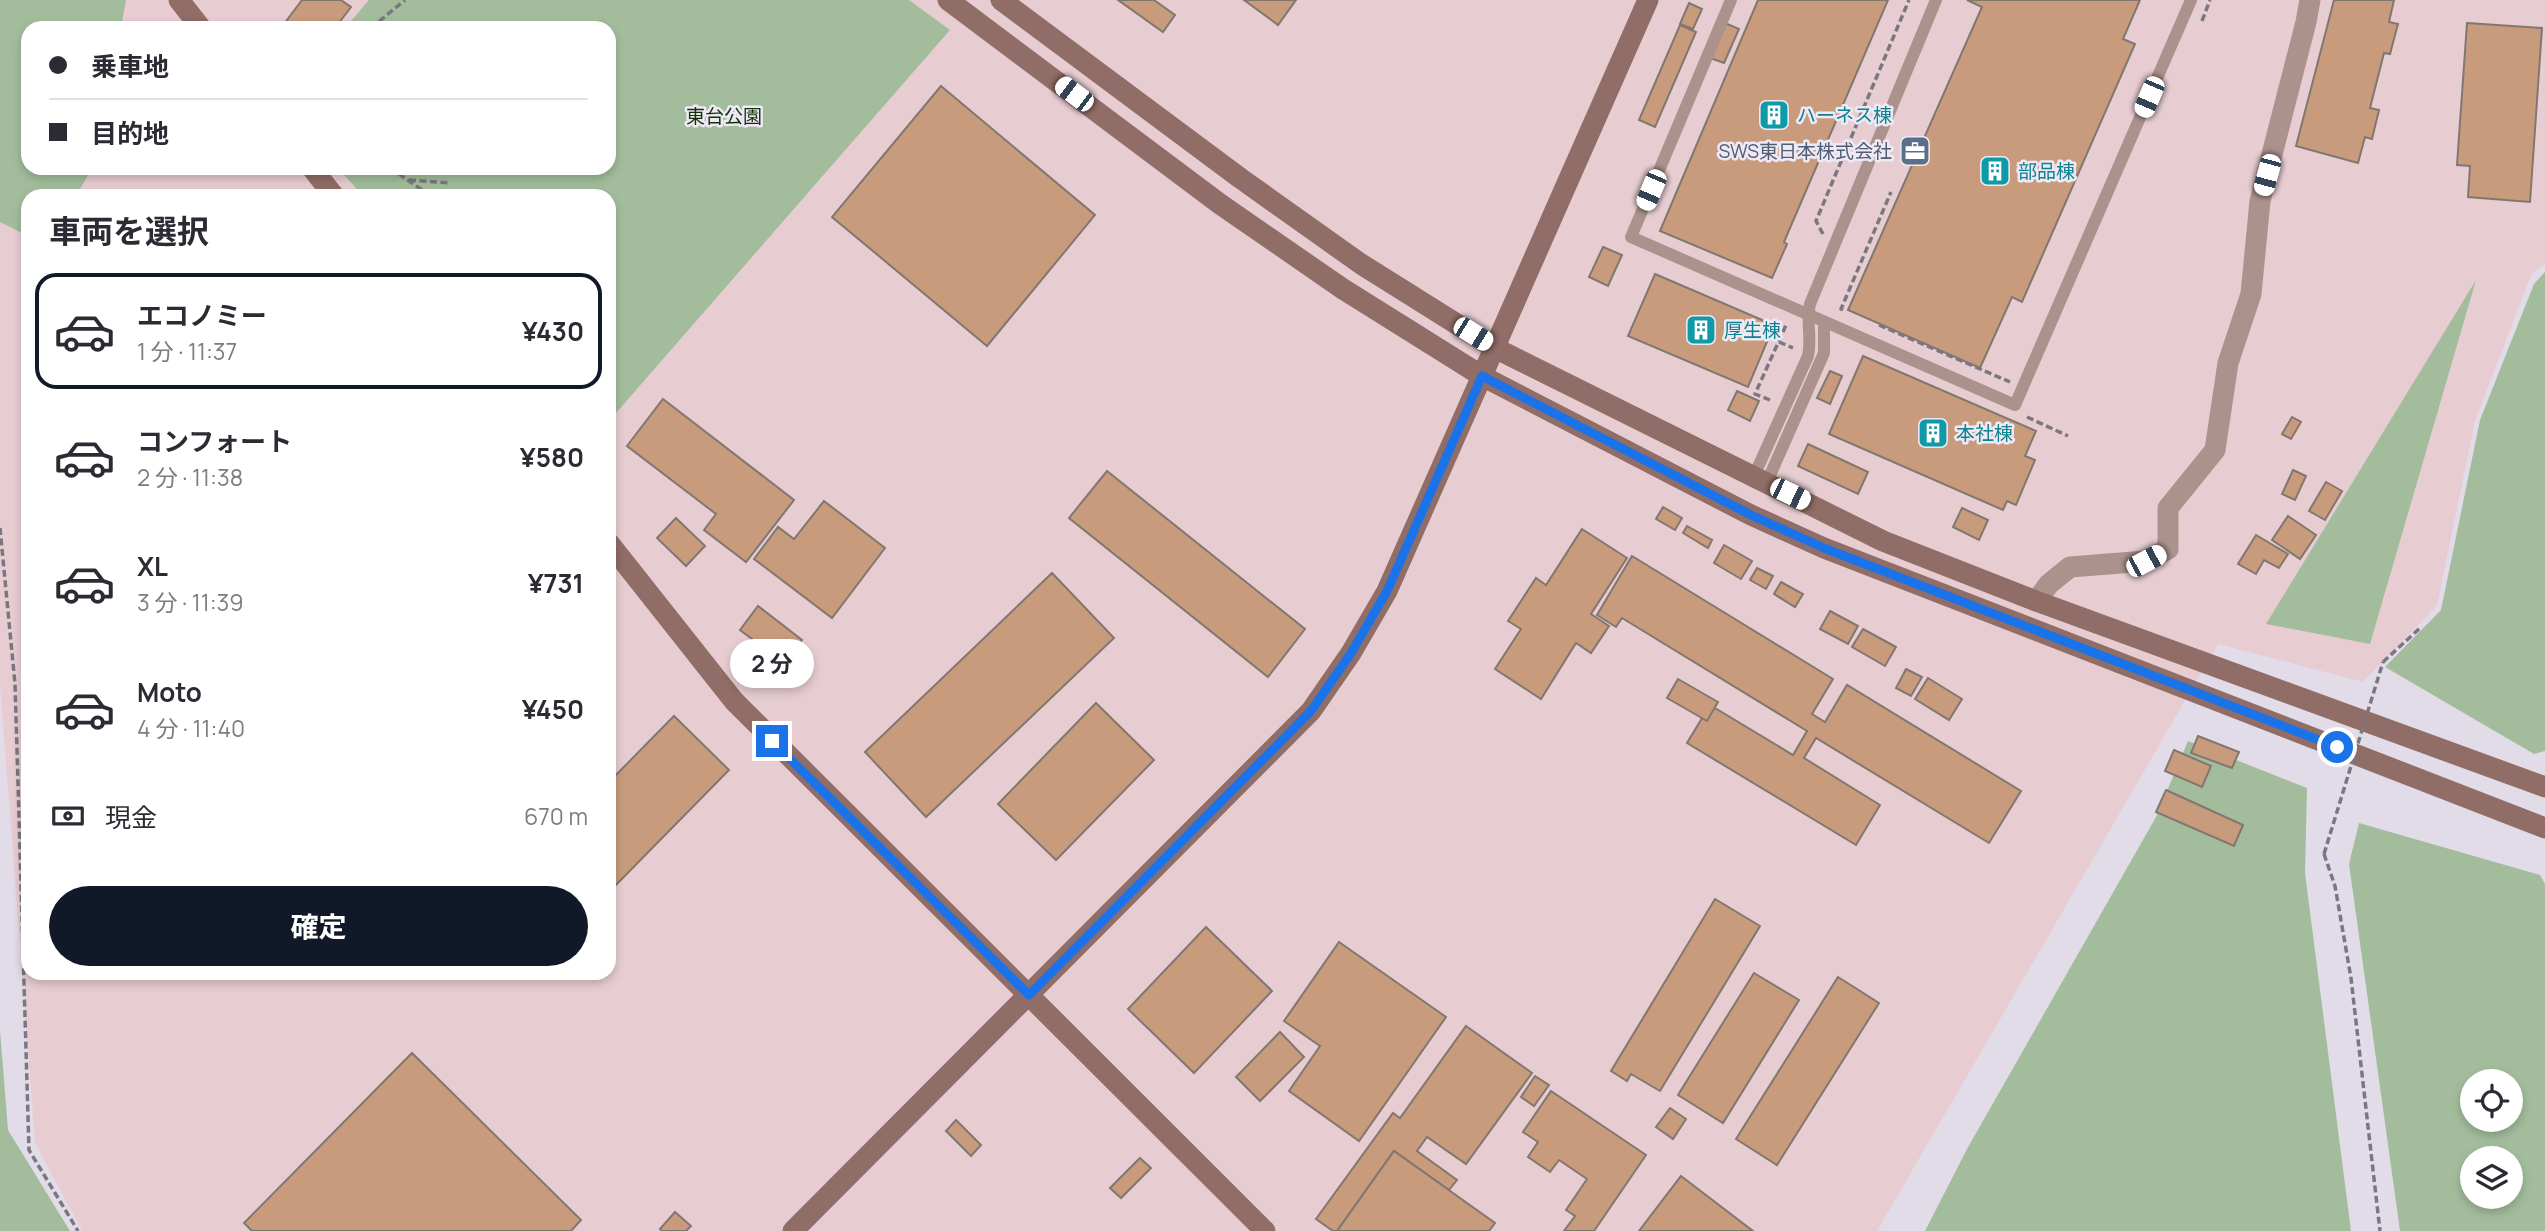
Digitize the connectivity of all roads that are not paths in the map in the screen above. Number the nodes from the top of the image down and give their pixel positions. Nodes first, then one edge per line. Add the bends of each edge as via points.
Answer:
1 (179, 0) edge
2 (948, 0) edge
3 (1001, 0) edge
4 (1648, 0) edge
5 (1731, 0) edge
6 (1936, 0) edge
7 (2191, 0) edge
8 (2310, 0) edge
9 (196, 21) edge
10 (318, 175) edge
11 (328, 189) edge
12 (1807, 315) junction
13 (1824, 322) junction
14 (1495, 348) junction
15 (1482, 376) junction
16 (1761, 479) junction
17 (616, 553) edge
18 (2036, 601) junction
19 (2545, 787) edge
20 (2545, 828) edge
21 (1029, 995) junction
22 (793, 1231) edge
23 (1265, 1231) edge

1 - 9 street
2 - 15 street via 1220,204 1343,289
3 - 14 street via 1350,257
4 - 14 street
5 - 12 lane via 1631,237
6 - 12 lane
7 - 13 lane via 2015,405
8 - 18 street via 2260,201 2251,294 2228,363 2215,450 2168,508 2168,549 2146,561 2070,567
10 - 11 street
12 - 13 lane
12 - 16 lane via 1808,356
13 - 16 lane via 1824,353
14 - 15 street
14 - 16 street
15 - 20 street via 1824,548
15 - 21 street via 1387,591 1311,711
16 - 18 street via 1883,541
17 - 21 street via 734,701
18 - 19 street
21 - 22 street
21 - 23 street

